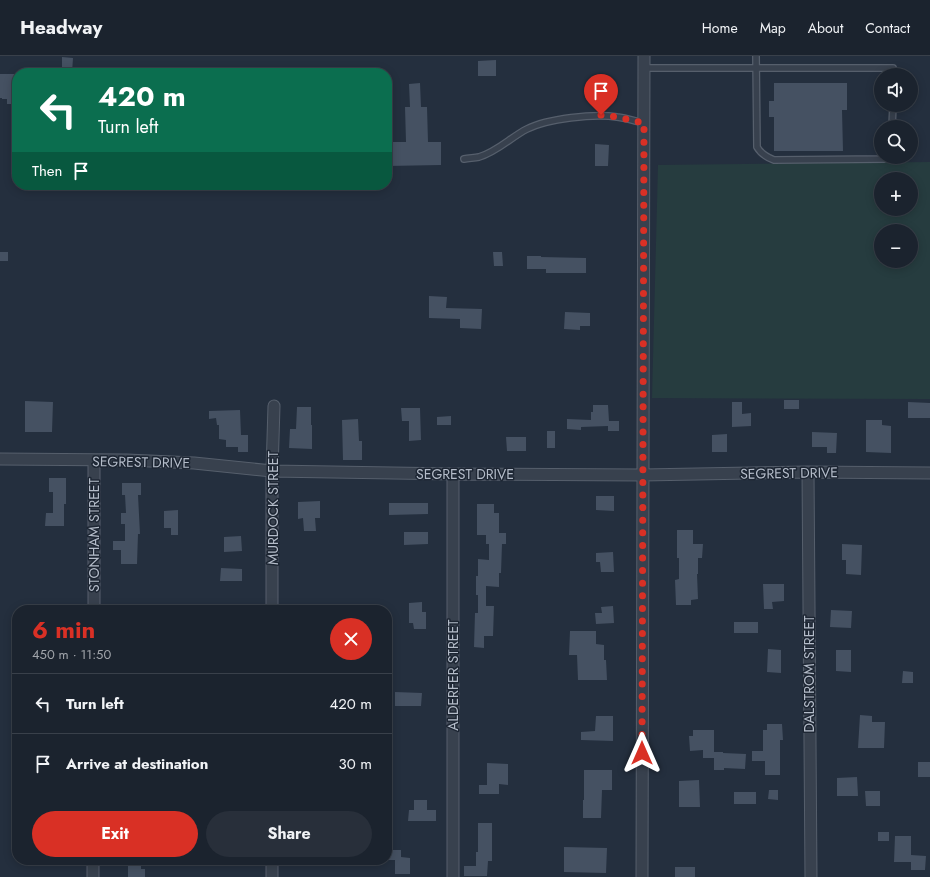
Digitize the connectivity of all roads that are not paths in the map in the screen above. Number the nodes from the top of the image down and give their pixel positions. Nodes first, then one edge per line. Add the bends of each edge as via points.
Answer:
1 (644, 56) edge
2 (756, 56) edge
3 (644, 68) junction
4 (756, 68) junction
5 (874, 68) edge
6 (644, 123) junction
7 (464, 159) dead end
8 (874, 159) edge
9 (274, 406) dead end
10 (0, 460) edge
11 (94, 460) junction
12 (272, 471) junction
13 (808, 472) junction
14 (930, 473) edge
15 (452, 474) junction
16 (643, 475) junction
17 (94, 605) edge
18 (272, 605) edge
19 (93, 865) edge
20 (272, 865) edge
21 (93, 877) edge
22 (272, 877) edge
23 (453, 877) edge
24 (642, 877) edge
25 (811, 877) edge

1 - 3 street
2 - 4 lane
3 - 4 lane
3 - 6 street
4 - 5 lane
4 - 8 lane via 757,147 760,153 774,160
6 - 7 lane via 601,115 544,122 517,134 490,152
6 - 16 street
9 - 12 street, MURDOCK STREET
10 - 11 street, SEGREST DRIVE
11 - 12 street, SEGREST DRIVE via 194,462
11 - 17 street, STONHAM STREET
12 - 15 street, SEGREST DRIVE
12 - 18 street, MURDOCK STREET
13 - 14 street, SEGREST DRIVE
13 - 16 street, SEGREST DRIVE
13 - 25 street, DALSTROM STREET
15 - 16 street, SEGREST DRIVE
15 - 23 street, ALDERFER STREET
16 - 24 street
19 - 21 street
20 - 22 street

